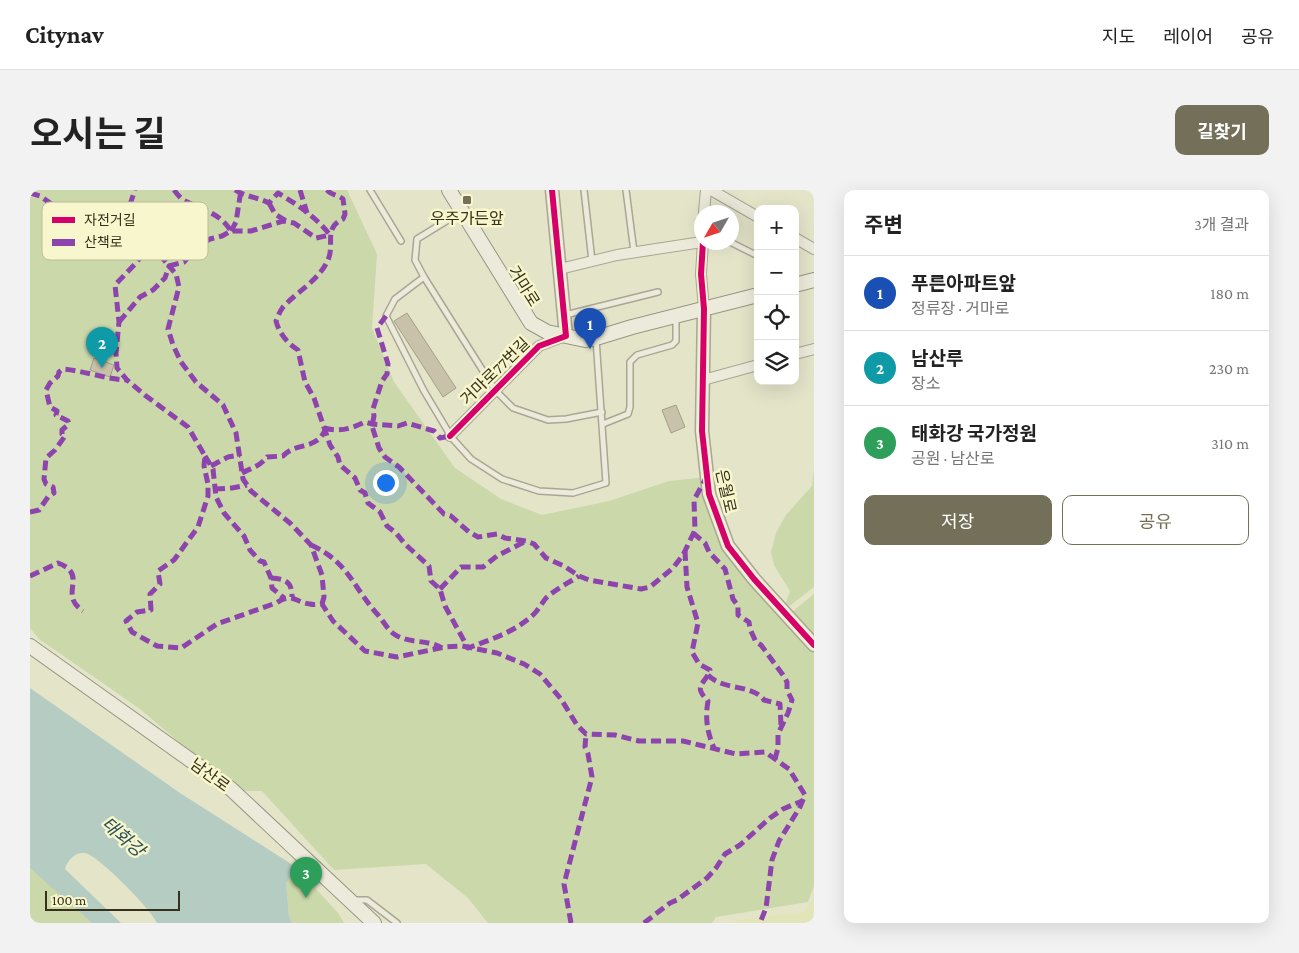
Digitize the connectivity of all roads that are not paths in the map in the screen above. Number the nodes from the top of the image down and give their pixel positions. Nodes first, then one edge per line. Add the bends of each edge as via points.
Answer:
1 (370, 190) edge
2 (449, 190) edge
3 (552, 190) edge
4 (584, 190) edge
5 (626, 190) edge
6 (706, 190) edge
7 (710, 190) edge
8 (705, 205) edge
9 (462, 212) junction
10 (754, 215) edge
11 (799, 240) edge
12 (401, 241) dead end
13 (694, 243) edge
14 (739, 246) edge
15 (814, 249) edge
16 (702, 250) edge
17 (634, 252) junction
18 (754, 254) edge
19 (592, 262) junction
20 (560, 269) junction
21 (424, 276) junction
22 (814, 280) edge
23 (799, 284) edge
24 (658, 292) dead end
25 (754, 296) edge
26 (704, 309) junction
27 (564, 315) junction
28 (676, 316) junction
29 (566, 336) junction
30 (596, 338) junction
31 (814, 349) edge
32 (799, 353) edge
33 (754, 366) edge
34 (703, 380) junction
35 (495, 390) junction
36 (602, 412) junction
37 (602, 424) junction
38 (450, 436) junction
39 (814, 645) edge
40 (30, 646) edge
41 (30, 655) edge
42 (350, 900) junction
43 (364, 923) edge
44 (374, 923) edge
45 (397, 923) edge

1 - 12 lane
2 - 9 main road, 거마로
3 - 20 street
4 - 19 lane
5 - 17 lane
6 - 8 street
7 - 10 street
9 - 21 lane via 417,239 415,260
9 - 29 main road, 거마로 via 531,323 547,332
11 - 15 street
13 - 17 street
14 - 18 lane
16 - 26 street
17 - 19 street
19 - 20 street
20 - 27 street
21 - 35 lane
21 - 38 lane via 395,299 386,316
22 - 23 main road
24 - 27 lane
25 - 26 main road, 거마로
26 - 28 main road, 거마로
26 - 34 street, 은월로
27 - 29 street
28 - 30 main road, 거마로
28 - 37 lane via 676,342 637,355 630,362 628,414
29 - 30 main road, 거마로 via 585,340
29 - 35 street, 거마로77번길 via 539,346
30 - 36 lane
31 - 32 street
33 - 34 street
34 - 39 street, 은월로 via 702,431 709,494 728,546
35 - 36 lane via 513,408 548,420
35 - 38 street, 거마로77번길
36 - 37 lane
37 - 38 lane via 606,482 573,493 540,491 502,479 471,459
40 - 42 main road, 남산로 via 231,789
41 - 43 main road, 남산로 via 222,789
42 - 44 main road, 남산로
42 - 45 lane via 367,900

